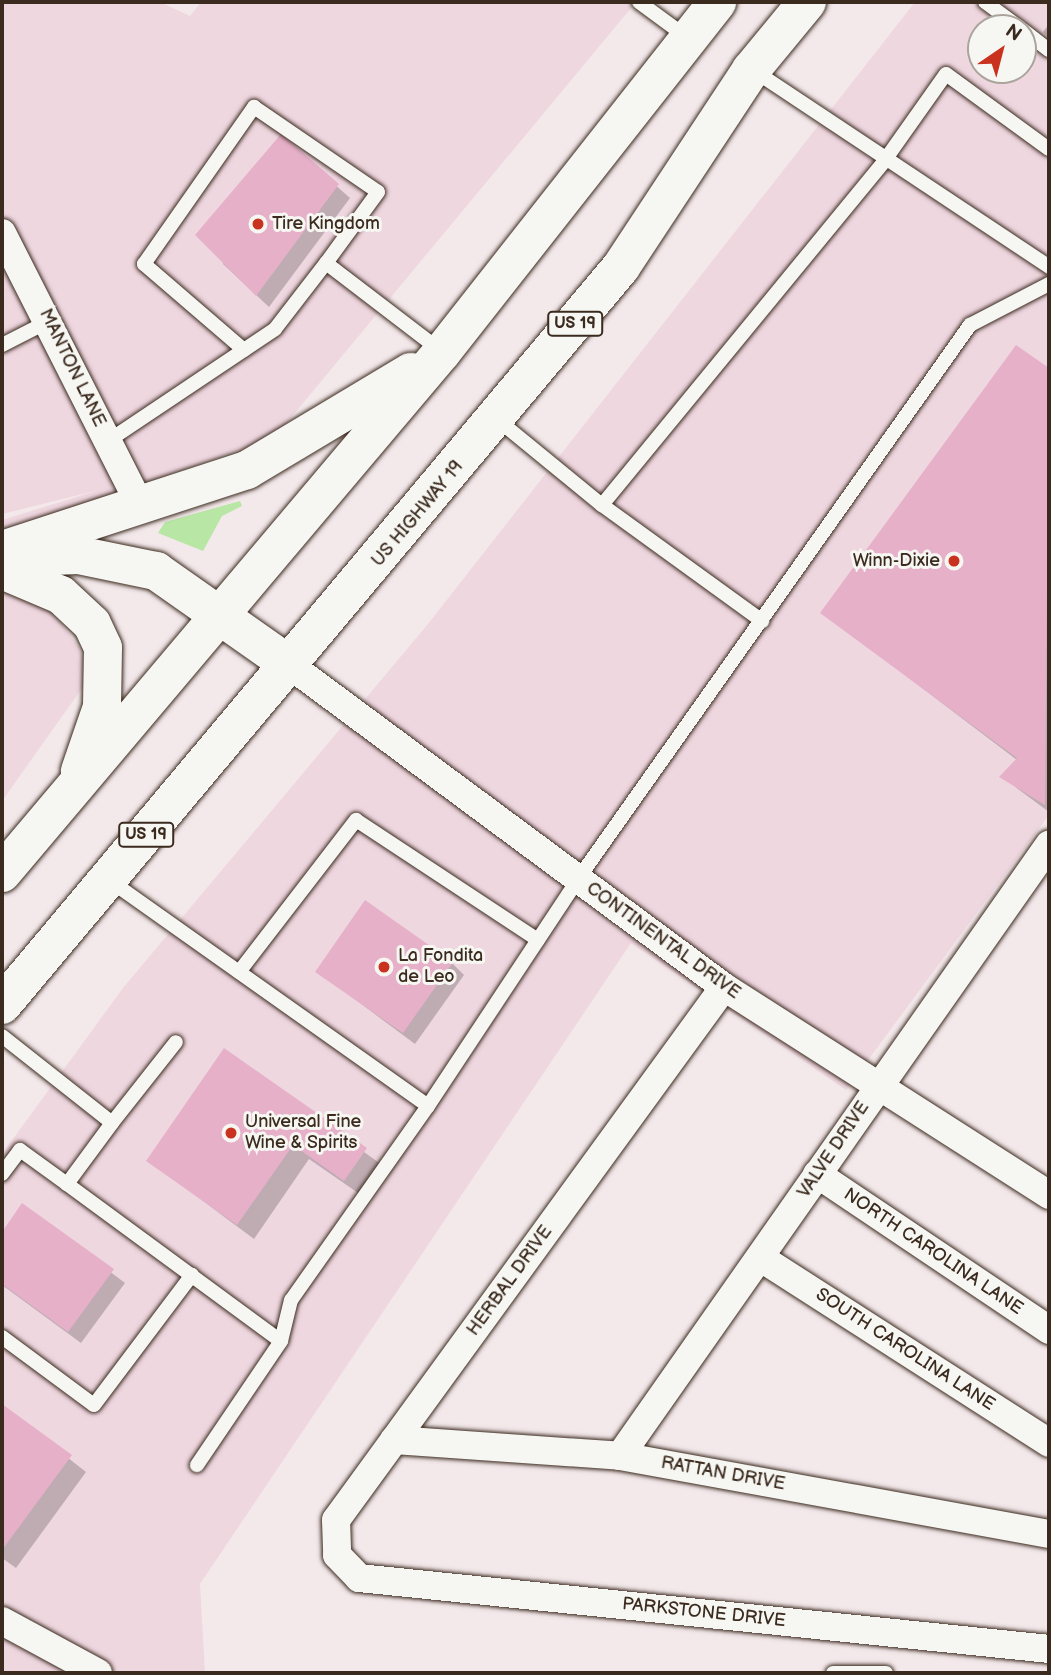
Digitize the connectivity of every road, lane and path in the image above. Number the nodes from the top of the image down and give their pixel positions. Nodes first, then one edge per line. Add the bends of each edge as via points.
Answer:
1 (639, 2) edge
2 (717, 2) edge
3 (789, 2) edge
4 (807, 2) edge
5 (985, 2) edge
6 (1001, 14) edge
7 (689, 39) junction
8 (751, 70) junction
9 (1049, 149) edge
10 (885, 160) junction
11 (2, 233) edge
12 (326, 263) junction
13 (1049, 267) edge
14 (1049, 284) edge
15 (49, 321) junction
16 (2, 345) edge
17 (243, 350) junction
18 (442, 352) junction
19 (498, 420) junction
20 (108, 441) junction
21 (140, 505) junction
22 (602, 505) junction
23 (2, 550) edge
24 (2, 558) edge
25 (2, 570) edge
26 (223, 616) junction
27 (762, 621) junction
28 (291, 666) junction
29 (72, 791) junction
30 (1049, 845) edge
31 (2, 873) edge
32 (108, 879) junction
33 (578, 879) junction
34 (538, 940) junction
35 (239, 972) junction
36 (724, 987) junction
37 (2, 1005) edge
38 (2, 1036) edge
39 (176, 1042) dead end
40 (877, 1085) junction
41 (428, 1106) junction
42 (112, 1123) junction
43 (2, 1174) edge
44 (817, 1174) junction
45 (1045, 1183) edge
46 (67, 1184) junction
47 (761, 1258) junction
48 (192, 1275) junction
49 (1049, 1330) edge
50 (2, 1337) edge
51 (281, 1341) junction
52 (394, 1440) junction
53 (1049, 1443) edge
54 (620, 1455) junction
55 (198, 1465) dead end
56 (1049, 1534) edge
57 (359, 1578) joint
58 (2, 1621) edge
59 (1049, 1649) edge
60 (98, 1673) edge
61 (833, 1673) edge
62 (886, 1673) edge

1 - 7 lane
2 - 7 main road
3 - 8 main road
4 - 8 main road, US HIGHWAY 19 / US 19
5 - 6 lane
7 - 18 main road
8 - 10 lane
8 - 19 main road, US HIGHWAY 19 / US 19 via 621,267
9 - 10 lane via 946,74
10 - 13 lane
10 - 22 lane
11 - 15 street, MANTON LANE
12 - 17 lane via 275,329
12 - 17 lane via 378,192 254,107 144,264
12 - 18 lane
14 - 27 lane via 970,325
15 - 16 lane
15 - 20 street, MANTON LANE
17 - 20 lane
18 - 21 main road via 309,439 247,470
18 - 26 main road
19 - 22 lane
19 - 28 main road, US HIGHWAY 19 / US 19
20 - 21 street, MANTON LANE
21 - 23 main road
22 - 27 lane
24 - 26 main road via 78,555 128,563 156,571
25 - 29 main road via 61,594 92,624 103,648 102,707
26 - 28 main road
26 - 29 main road
27 - 33 lane
28 - 32 main road, US HIGHWAY 19 / US 19
28 - 33 street, CONTINENTAL DRIVE
29 - 31 main road
30 - 40 street, VALVE DRIVE
32 - 35 lane
32 - 37 main road, US HIGHWAY 19 / US 19
33 - 34 lane
33 - 36 street, CONTINENTAL DRIVE
34 - 35 lane via 356,820
34 - 41 lane
35 - 41 lane
36 - 40 street, CONTINENTAL DRIVE
36 - 52 street, HERBAL DRIVE
38 - 42 lane
39 - 42 lane
40 - 44 street, VALVE DRIVE
40 - 45 street, CONTINENTAL DRIVE
41 - 51 lane via 291,1300
42 - 46 lane
43 - 46 lane via 20,1150
44 - 47 street, VALVE DRIVE
44 - 49 street, NORTH CAROLINA LANE
46 - 48 lane
47 - 53 street, SOUTH CAROLINA LANE
47 - 54 street, VALVE DRIVE
48 - 50 lane via 94,1405
48 - 51 lane
51 - 55 lane
52 - 54 street, RATTAN DRIVE
52 - 57 street, HERBAL DRIVE via 336,1520 337,1555
54 - 56 street, RATTAN DRIVE
57 - 59 street, PARKSTONE DRIVE
58 - 60 street
61 - 62 lane

